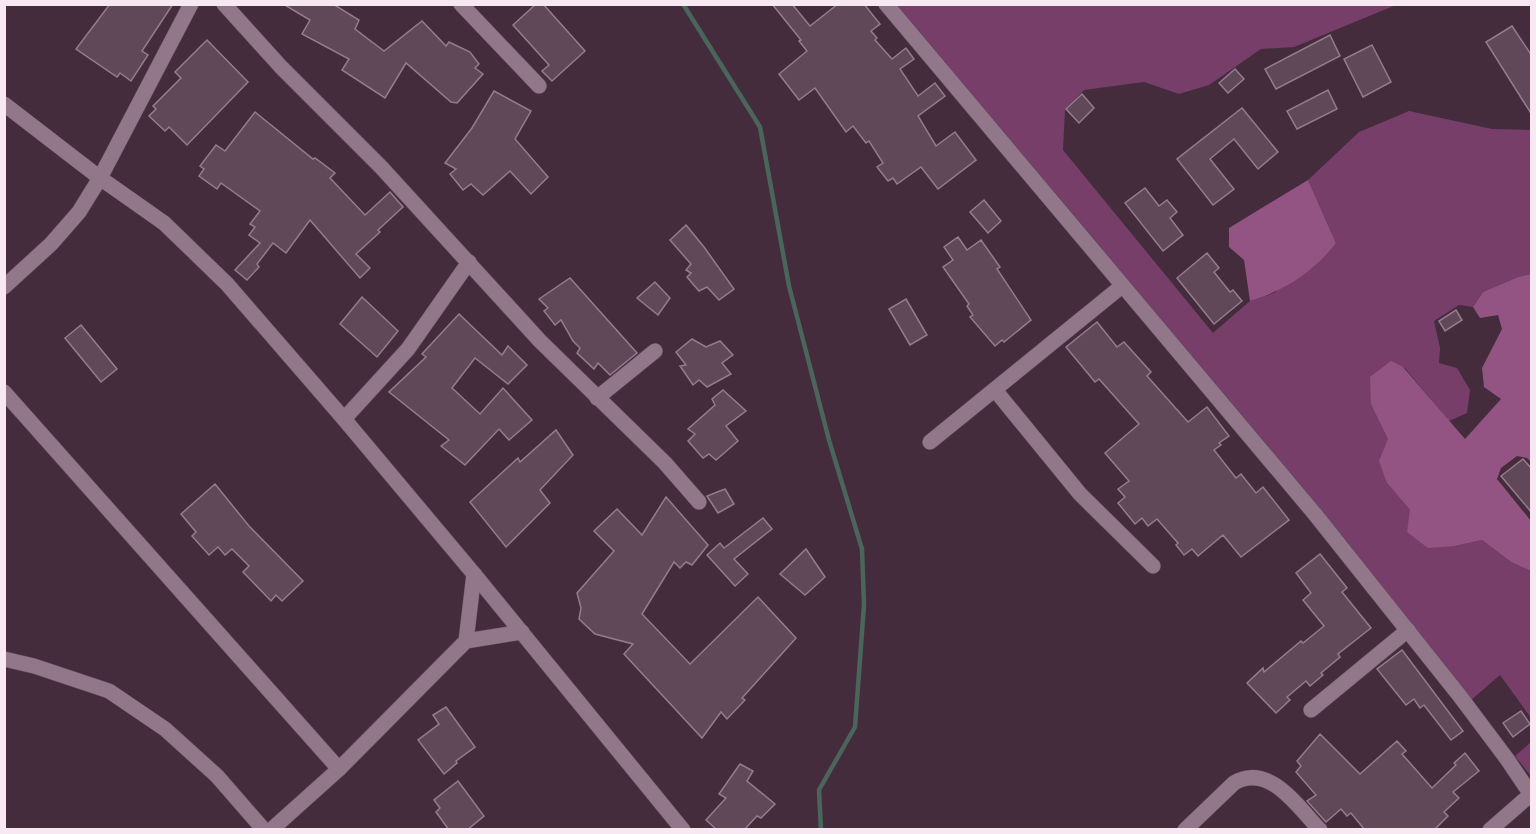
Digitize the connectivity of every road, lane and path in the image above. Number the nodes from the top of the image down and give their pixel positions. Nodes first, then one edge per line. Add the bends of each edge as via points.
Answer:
1 (191, 4) edge
2 (224, 4) edge
3 (461, 4) edge
4 (886, 4) edge
5 (539, 86) dead end
6 (4, 104) edge
7 (100, 178) junction
8 (469, 262) junction
9 (4, 286) edge
10 (1122, 286) junction
11 (655, 351) dead end
12 (995, 390) junction
13 (4, 392) edge
14 (597, 398) junction
15 (344, 419) junction
16 (930, 442) dead end
17 (699, 502) dead end
18 (1153, 566) dead end
19 (474, 574) junction
20 (1408, 630) junction
21 (522, 632) junction
22 (466, 641) junction
23 (4, 659) edge
24 (1311, 710) dead end
25 (339, 769) junction
26 (1531, 795) edge
27 (264, 830) edge
28 (271, 830) edge
29 (683, 830) edge
30 (1185, 830) edge
31 (1320, 830) edge
32 (1490, 830) edge

1 - 7 street
2 - 8 street
3 - 5 street
4 - 10 street
6 - 7 street
7 - 9 street via 79,212 51,244
7 - 15 street via 164,223 193,250
8 - 14 street
8 - 15 street via 408,349
10 - 12 street
10 - 20 street
11 - 14 street
12 - 16 street
12 - 18 street via 1080,494
13 - 25 street
14 - 17 street
15 - 19 street
19 - 21 street
19 - 22 street
20 - 24 street
20 - 26 street
21 - 22 street
21 - 29 street
22 - 25 street
23 - 27 street via 109,691 165,729 217,776
25 - 28 street
26 - 32 street
30 - 31 street via 1234,783 1241,778 1259,777 1283,791

